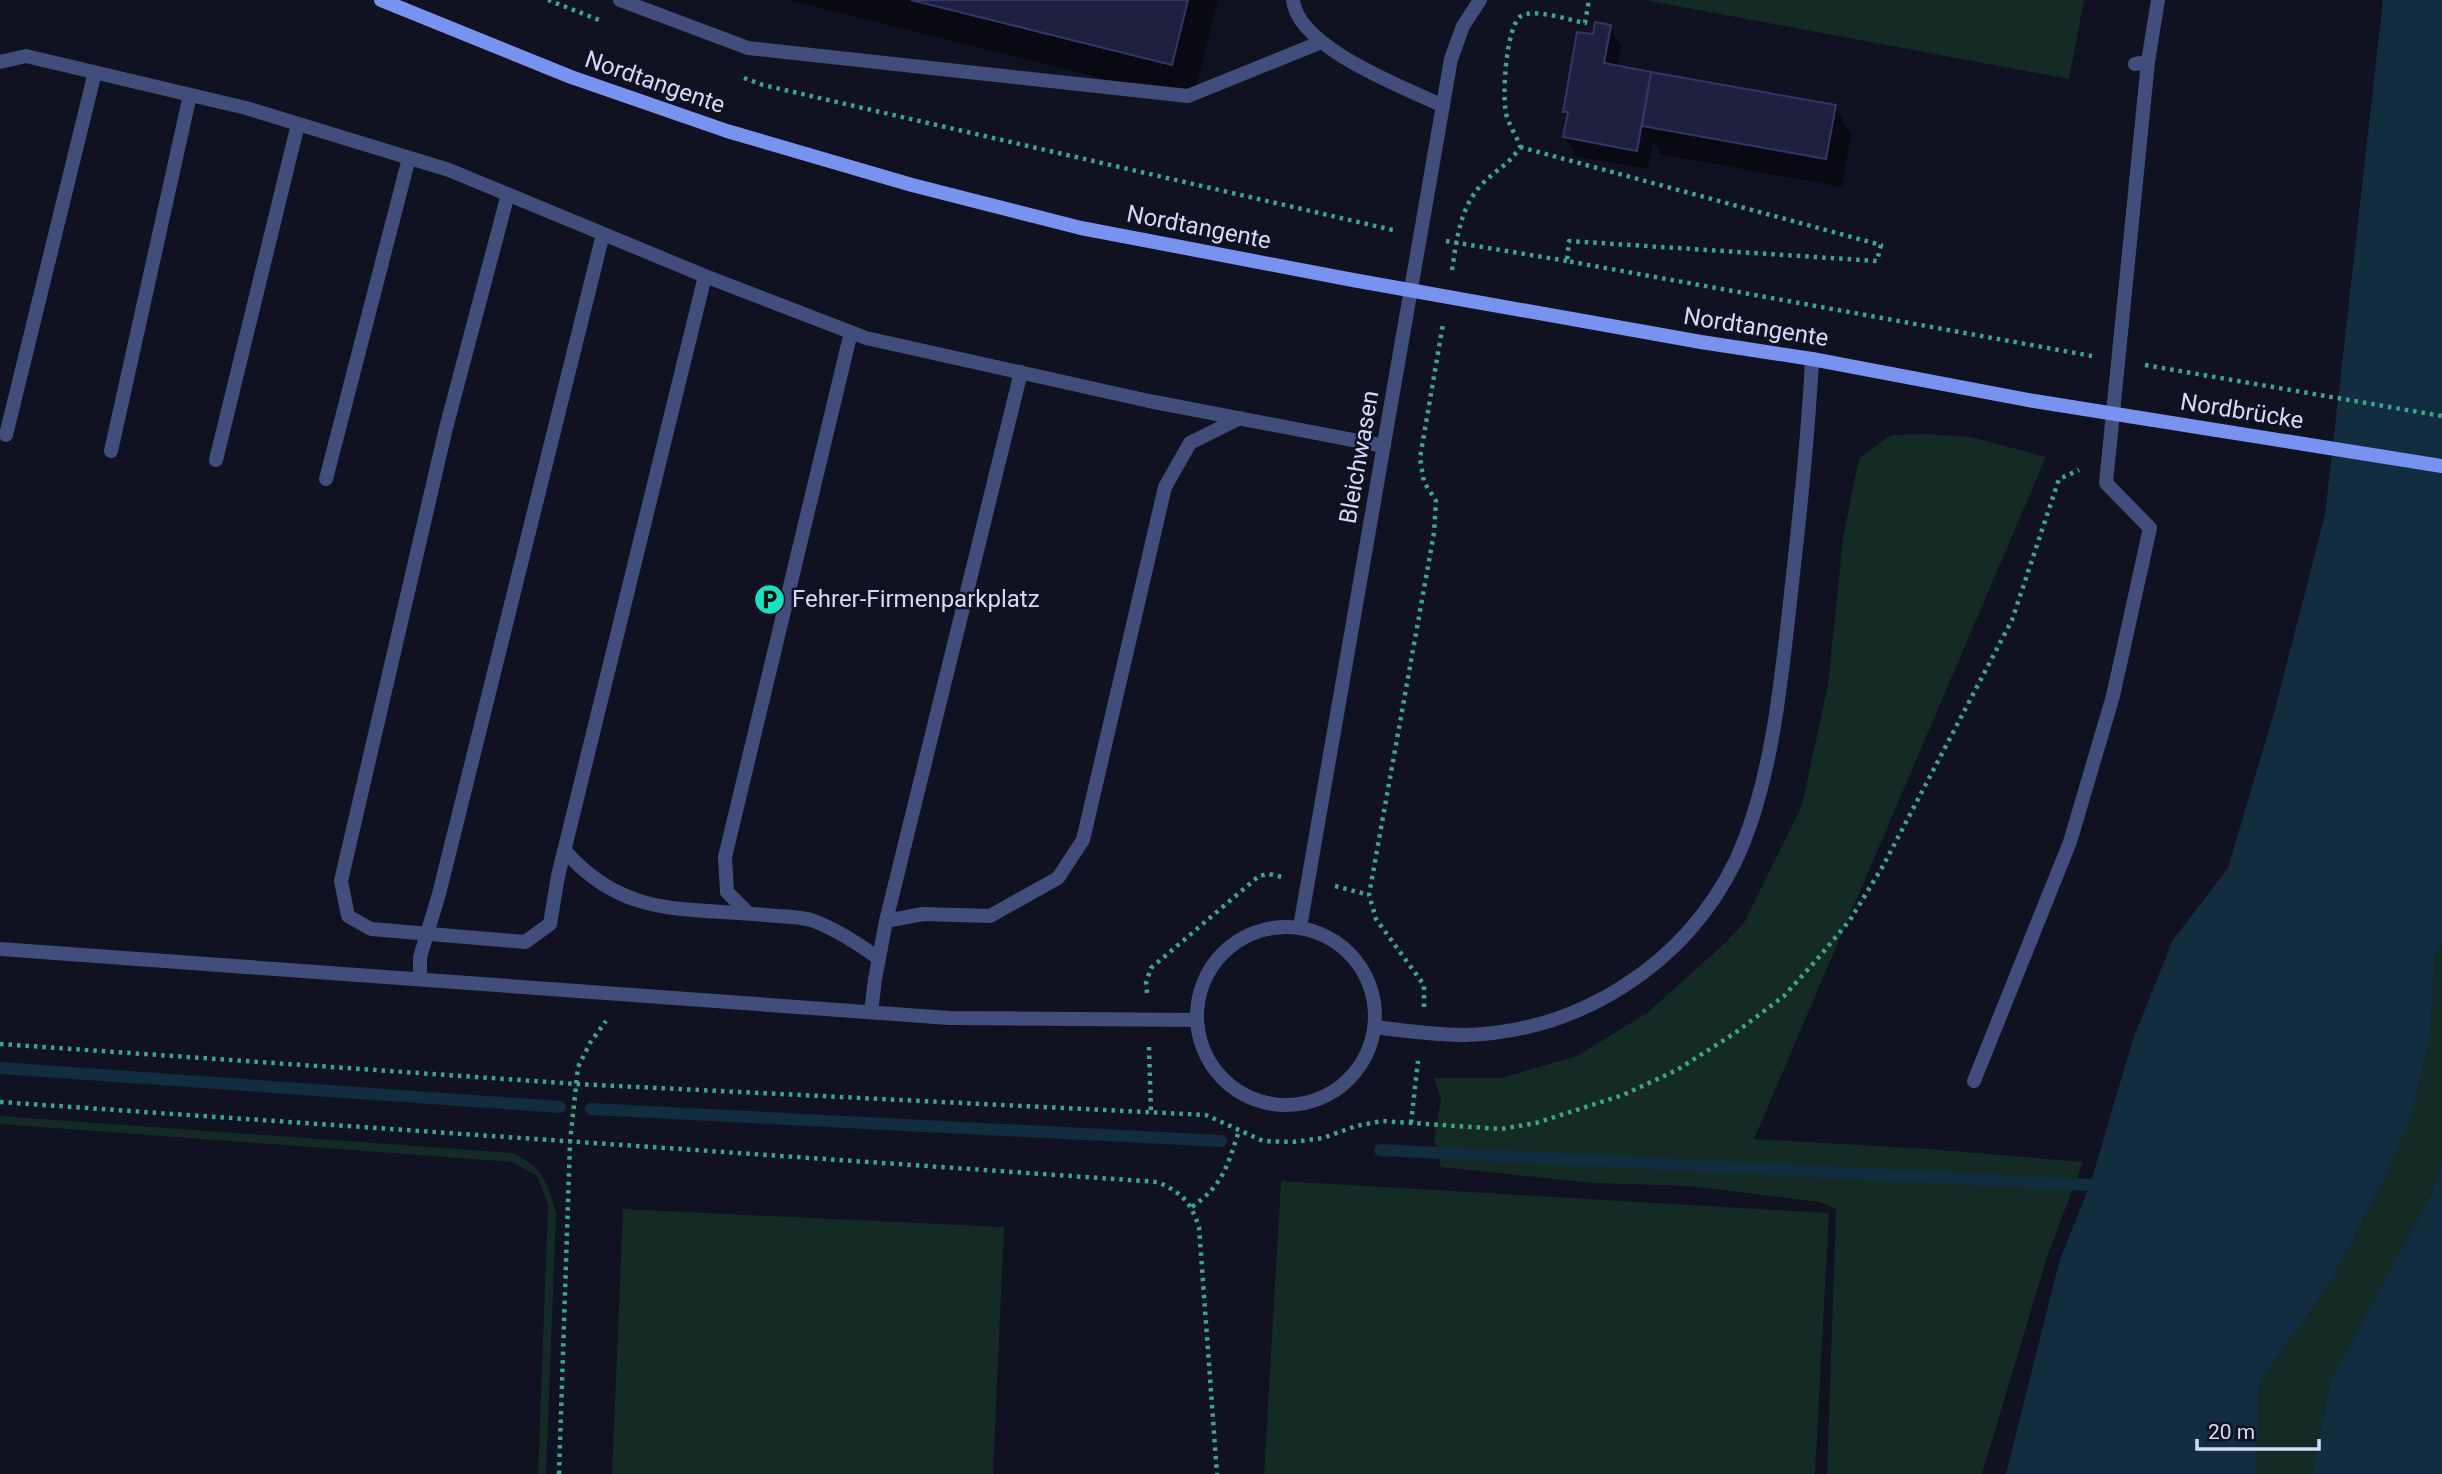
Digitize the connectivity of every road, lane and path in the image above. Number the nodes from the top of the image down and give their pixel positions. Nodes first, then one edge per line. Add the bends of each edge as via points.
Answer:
1 (381, 0) edge
2 (548, 0) edge
3 (620, 0) edge
4 (1293, 0) edge
5 (1480, 0) edge
6 (1590, 0) edge
7 (2158, 0) edge
8 (611, 25) dead end
9 (1319, 43) junction
10 (0, 62) edge
11 (95, 72) junction
12 (738, 75) dead end
13 (190, 95) junction
14 (1443, 106) junction
15 (298, 124) junction
16 (1520, 147) junction
17 (409, 158) junction
18 (508, 194) junction
19 (1363, 225) dead end
20 (603, 234) junction
21 (1484, 248) dead end
22 (1567, 261) junction
23 (1451, 274) dead end
24 (705, 276) junction
25 (1445, 313) dead end
26 (851, 332) junction
27 (2099, 357) dead end
28 (1812, 359) junction
29 (2140, 364) dead end
30 (1020, 372) junction
31 (2034, 401) joint
32 (2442, 416) edge
33 (1241, 418) junction
34 (6, 435) dead end
35 (1384, 446) junction
36 (111, 451) dead end
37 (216, 460) dead end
38 (2442, 466) edge
39 (2086, 467) dead end
40 (326, 480) dead end
41 (565, 851) junction
42 (1308, 881) junction
43 (1369, 895) dead end
44 (748, 914) junction
45 (886, 921) junction
46 (1300, 927) junction
47 (429, 932) junction
48 (0, 949) edge
49 (879, 958) junction
50 (420, 979) junction
51 (625, 995) junction
52 (871, 1012) junction
53 (1196, 1020) junction
54 (1148, 1021) junction
55 (1375, 1027) junction
56 (0, 1044) edge
57 (1974, 1081) dead end
58 (577, 1084) junction
59 (0, 1102) edge
60 (1151, 1113) junction
61 (1239, 1131) junction
62 (570, 1142) junction
63 (1192, 1207) junction
64 (559, 1474) edge
65 (1217, 1474) edge

1 - 28 main road, Nordtangente via 570,77 727,131 1081,228
2 - 8 path
3 - 9 street via 748,48 1188,96
4 - 9 street via 1294,10
5 - 14 street, Bleichwasen via 1463,26 1451,59
6 - 16 path via 1585,23 1533,13 1520,16 1512,26 1504,94 1507,117
7 - 57 street via 2141,63 2106,483 2150,528 2113,696 2070,842
9 - 14 street
10 - 11 street via 26,56
11 - 13 street
11 - 34 street
12 - 19 path via 763,85
13 - 15 street
13 - 36 street
14 - 35 street, Bleichwasen
15 - 17 street
15 - 37 street
16 - 22 path via 1881,245 1878,261 1569,241
16 - 23 path via 1510,163 1472,197 1460,221
17 - 18 street
17 - 40 street
18 - 20 street
18 - 47 street via 446,428 341,881 348,916 371,929
20 - 24 street
20 - 47 street
21 - 22 path
22 - 27 path
24 - 26 street
24 - 41 street
25 - 43 path via 1420,458 1424,482 1436,501 1434,533
26 - 30 street
26 - 44 street via 725,857 727,892
28 - 31 main road, Nordtangente
28 - 55 street via 1807,449 1778,700 1757,801 1737,859 1714,900 1689,933 1633,982 1574,1012 1513,1030 1465,1035
29 - 32 path
30 - 33 street
30 - 45 street
31 - 38 main road, Nordbrücke
33 - 35 street
33 - 45 street via 1191,443 1165,487 1083,840 1058,878 990,916 923,914
35 - 42 street, Bleichwasen
39 - 61 path via 2059,479 2012,620 1883,866 1850,920 1784,996 1677,1070 1623,1095 1536,1123 1501,1129 1382,1121 1293,1142 1263,1141
41 - 44 street via 579,868 622,896 656,907
41 - 47 street via 550,924 525,942
42 - 46 street, Bleichwasen
42 - 54 path via 1259,876 1151,968 1146,983
44 - 49 street via 812,920
45 - 49 street
46 - 53 street via 1268,928 1223,952 1206,974
46 - 55 street via 1347,950 1363,971 1374,999
47 - 50 street via 420,957
48 - 50 street
49 - 52 street
50 - 51 street
51 - 52 street
51 - 58 path via 590,1043 578,1066
52 - 54 street
53 - 54 street
53 - 55 street via 1203,1050 1222,1079 1245,1096 1269,1104 1295,1105 1325,1097 1346,1082 1364,1059
54 - 60 path
56 - 58 path
58 - 60 path
58 - 62 path
59 - 62 path
60 - 61 path via 1206,1115
61 - 63 path via 1227,1169 1210,1194
62 - 63 path via 1158,1182 1179,1192
62 - 64 path
63 - 65 path via 1199,1227

